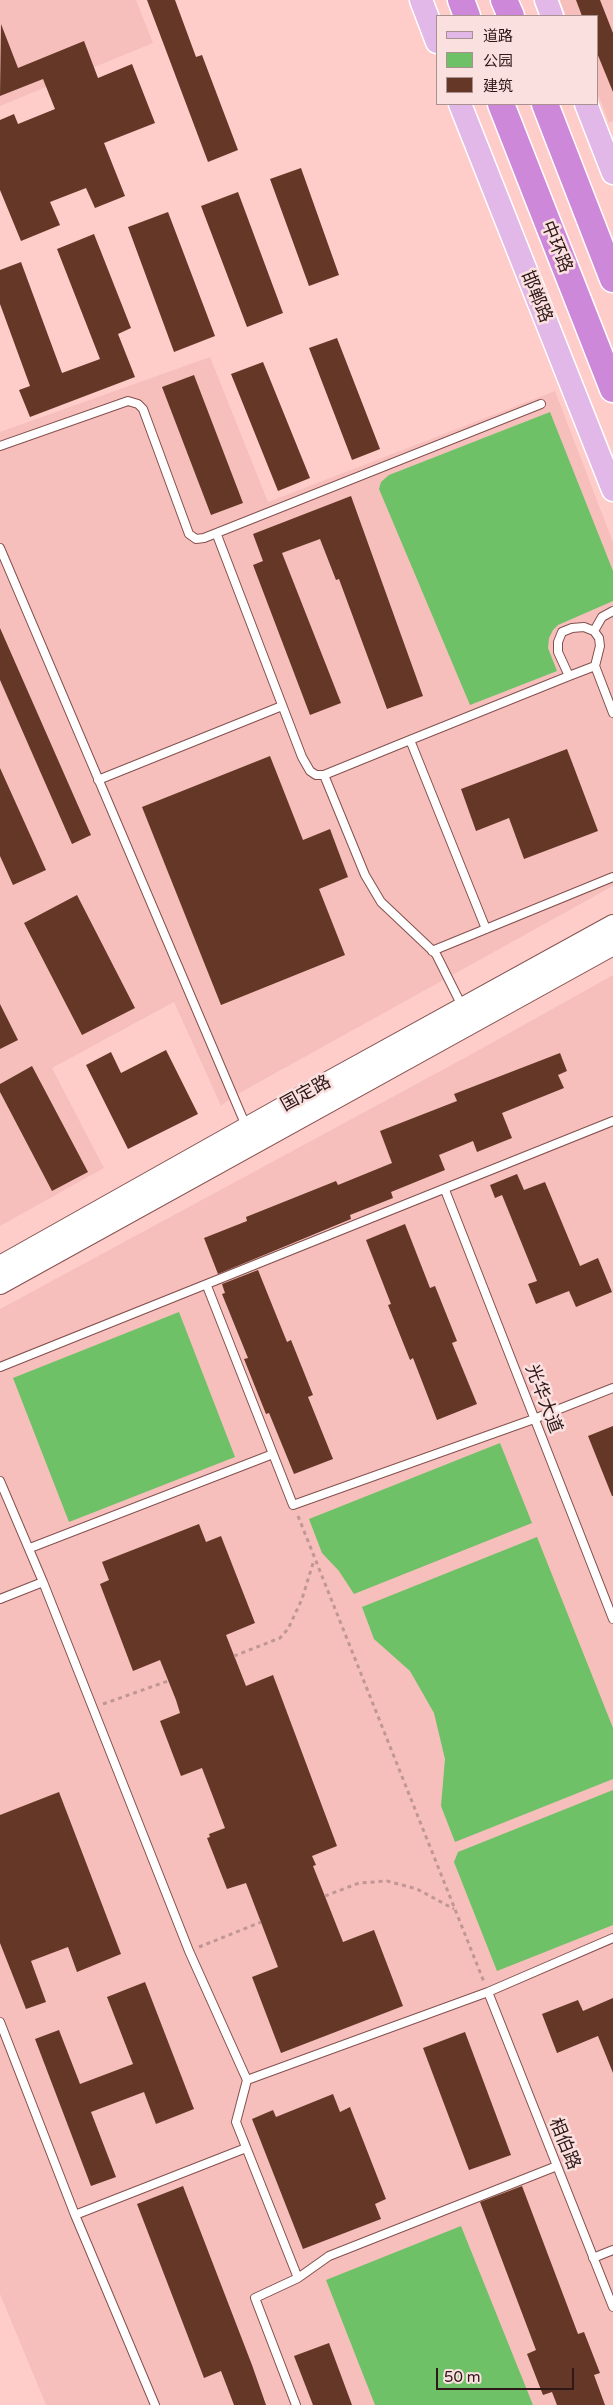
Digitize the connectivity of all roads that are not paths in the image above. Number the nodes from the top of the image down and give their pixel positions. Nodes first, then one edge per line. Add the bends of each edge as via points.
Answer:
1 (421, 0) edge
2 (461, 0) edge
3 (504, 0) edge
4 (546, 0) edge
5 (467, 15) edge
6 (511, 15) edge
7 (552, 15) edge
8 (436, 39) edge
9 (460, 105) edge
10 (501, 105) edge
11 (545, 105) edge
12 (586, 105) edge
13 (613, 173) edge
14 (613, 279) edge
15 (613, 389) edge
16 (541, 404) dead end
17 (0, 446) edge
18 (613, 490) edge
19 (217, 535) junction
20 (0, 548) edge
21 (613, 611) edge
22 (594, 631) junction
23 (595, 666) junction
24 (569, 676) junction
25 (282, 706) junction
26 (613, 714) edge
27 (410, 740) junction
28 (324, 775) junction
29 (98, 780) junction
30 (613, 877) edge
31 (613, 925) edge
32 (486, 929) junction
33 (613, 945) edge
34 (432, 951) junction
35 (463, 1008) junction
36 (613, 1121) edge
37 (247, 1128) junction
38 (445, 1190) junction
39 (0, 1266) edge
40 (0, 1284) edge
41 (207, 1286) junction
42 (0, 1367) edge
43 (613, 1388) edge
44 (534, 1419) junction
45 (273, 1454) junction
46 (0, 1481) edge
47 (30, 1548) junction
48 (43, 1582) junction
49 (0, 1599) edge
50 (613, 1619) edge
51 (613, 1938) edge
52 (488, 1992) junction
53 (0, 2022) edge
54 (247, 2080) junction
55 (246, 2148) junction
56 (557, 2166) junction
57 (75, 2215) junction
58 (613, 2250) edge
59 (593, 2258) junction
60 (298, 2278) junction
61 (613, 2307) edge
62 (155, 2405) edge
63 (296, 2405) edge

1 - 8 main road
2 - 5 highway
3 - 6 highway
4 - 7 main road
9 - 18 main road, 邯郸路
10 - 15 highway, 中环路
11 - 14 highway
12 - 13 main road
16 - 19 lane
17 - 19 lane via 128,401 138,404 143,409 189,534 196,539
19 - 25 lane
20 - 29 lane
21 - 22 lane via 602,618
22 - 23 lane via 600,646
22 - 24 lane via 584,627 562,632 558,652
23 - 24 lane
23 - 26 lane
24 - 27 lane
25 - 28 lane via 310,771
25 - 29 lane
27 - 28 lane
27 - 32 lane
28 - 34 lane via 365,876 381,902
29 - 37 lane
30 - 32 lane
31 - 35 street, 国定路
32 - 34 lane
33 - 40 street, 国定路
34 - 35 lane
35 - 37 street, 国定路
36 - 38 lane
37 - 39 street, 国定路
38 - 41 lane
38 - 44 lane, 光华大道
41 - 42 lane
41 - 45 lane
43 - 44 lane
44 - 45 lane via 293,1505
44 - 50 lane, 光华大道
45 - 47 lane
46 - 47 lane
47 - 48 lane
48 - 49 lane
48 - 54 lane via 189,1951
51 - 52 lane
52 - 54 lane
52 - 56 lane, 相伯路
53 - 57 lane
54 - 55 lane via 236,2122
55 - 57 lane
55 - 60 lane
56 - 59 lane, 相伯路
56 - 60 lane via 329,2256
57 - 62 lane
58 - 59 lane
59 - 61 lane, 相伯路
60 - 63 lane via 255,2298

